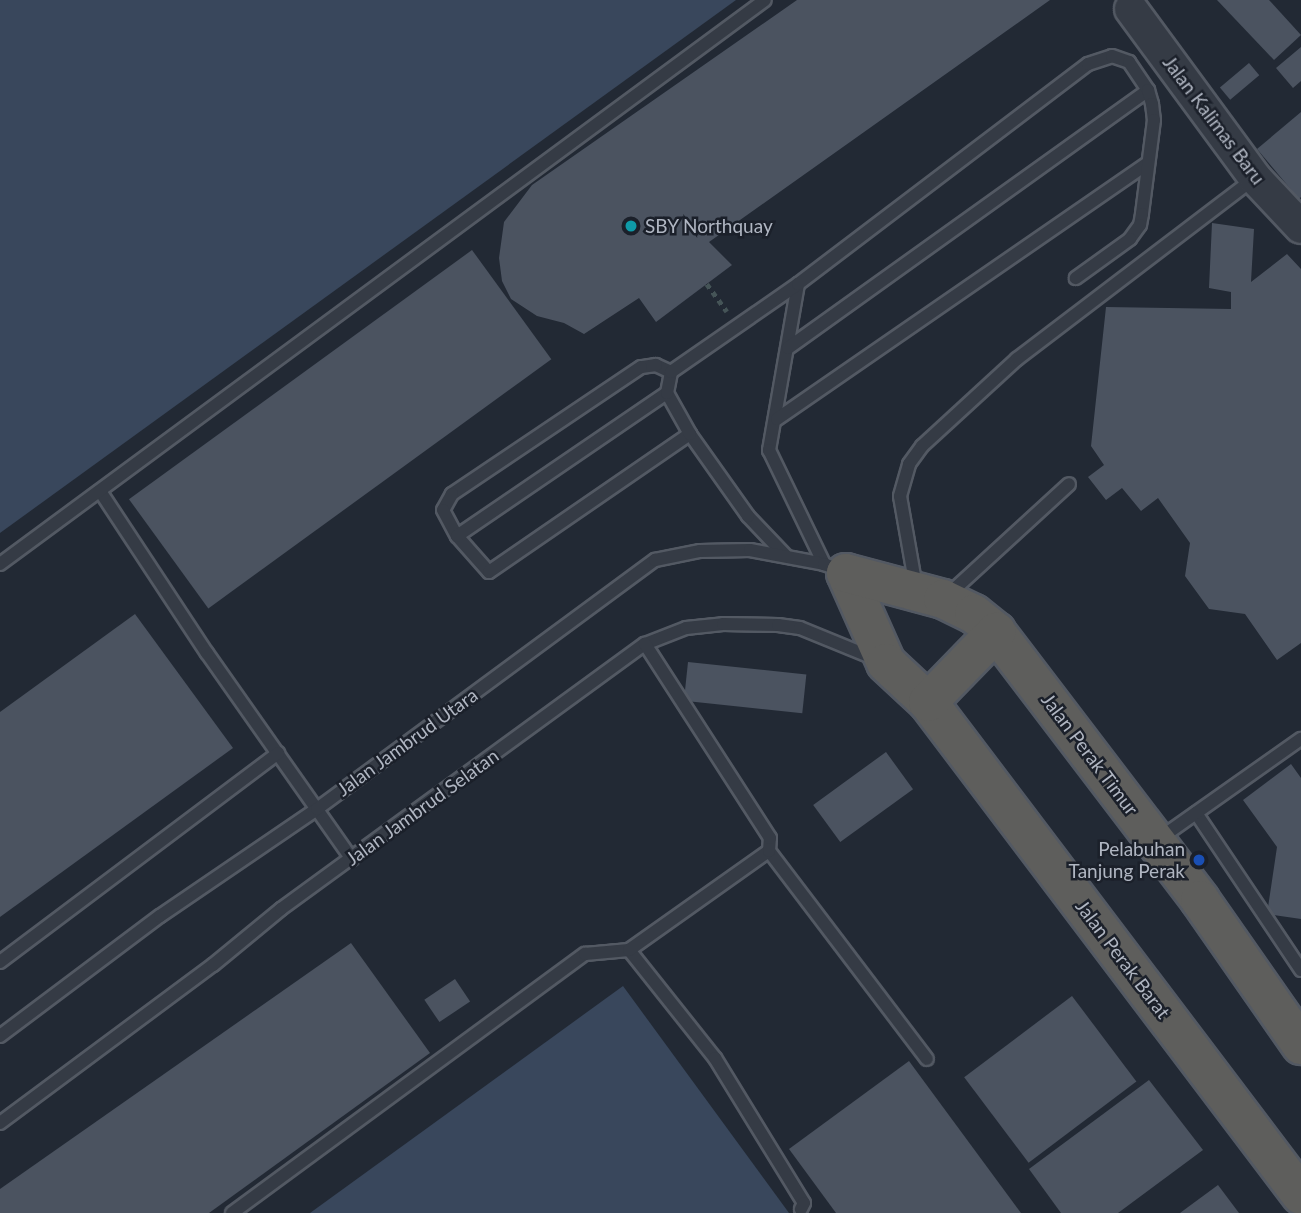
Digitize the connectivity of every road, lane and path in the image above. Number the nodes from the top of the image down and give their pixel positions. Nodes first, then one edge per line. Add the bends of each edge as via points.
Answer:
1 (765, 0) edge
2 (1131, 9) dead end
3 (1148, 90) junction
4 (1147, 164) junction
5 (1255, 178) junction
6 (1301, 227) edge
7 (1076, 278) dead end
8 (708, 284) dead end
9 (798, 284) junction
10 (737, 327) junction
11 (789, 348) junction
12 (671, 372) junction
13 (667, 393) junction
14 (777, 419) junction
15 (690, 434) junction
16 (1069, 484) dead end
17 (100, 491) junction
18 (457, 536) junction
19 (785, 555) junction
20 (0, 564) edge
21 (835, 568) junction
22 (930, 595) junction
23 (996, 632) junction
24 (645, 644) junction
25 (886, 663) junction
26 (929, 702) junction
27 (1301, 739) edge
28 (278, 753) junction
29 (317, 808) junction
30 (1196, 813) junction
31 (1156, 842) junction
32 (769, 850) junction
33 (352, 859) junction
34 (629, 950) junction
35 (0, 962) edge
36 (1301, 970) edge
37 (0, 1036) edge
38 (1299, 1039) edge
39 (927, 1059) dead end
40 (0, 1123) edge
41 (1301, 1195) edge
42 (801, 1209) dead end
43 (232, 1213) edge

1 - 17 lane
2 - 5 street, Jalan Kalimas Baru
3 - 4 lane via 1154,120
3 - 9 lane via 1129,62 1112,56 1088,64
3 - 11 lane
4 - 7 lane via 1136,232
4 - 14 lane
5 - 6 street, Jalan Kalimas Baru
5 - 22 lane via 1017,359 922,446 909,464 900,496
8 - 10 path
9 - 10 lane
9 - 11 lane
10 - 12 lane
11 - 14 lane
12 - 13 lane
12 - 18 lane via 656,365 640,367 452,494 443,510
13 - 15 lane
13 - 18 lane
14 - 21 lane via 769,450
15 - 18 lane via 489,572
15 - 19 lane via 748,516
16 - 22 lane
17 - 20 lane
17 - 28 lane
19 - 21 lane, Jalan Jambrud Utara
19 - 29 lane, Jalan Jambrud Utara via 700,551 655,560
21 - 22 highway, Jalan Perak Timur
21 - 25 highway
22 - 23 highway, Jalan Perak Timur via 974,614
23 - 26 highway
23 - 31 highway, Jalan Perak Timur
24 - 25 lane, Jalan Jambrud Selatan via 686,628 778,625 800,628
24 - 32 lane via 770,838
24 - 33 lane, Jalan Jambrud Selatan
25 - 26 highway, Jalan Perak Barat
26 - 41 highway, Jalan Perak Barat
27 - 30 lane
28 - 29 lane
28 - 35 lane
29 - 33 lane
29 - 37 lane, Jalan Jambrud Utara via 170,909
30 - 31 lane
30 - 36 lane
31 - 38 highway, Jalan Perak Timur
32 - 34 lane
32 - 39 lane
33 - 40 lane, Jalan Jambrud Selatan
34 - 42 lane via 715,1058 804,1203
34 - 43 lane via 585,954

